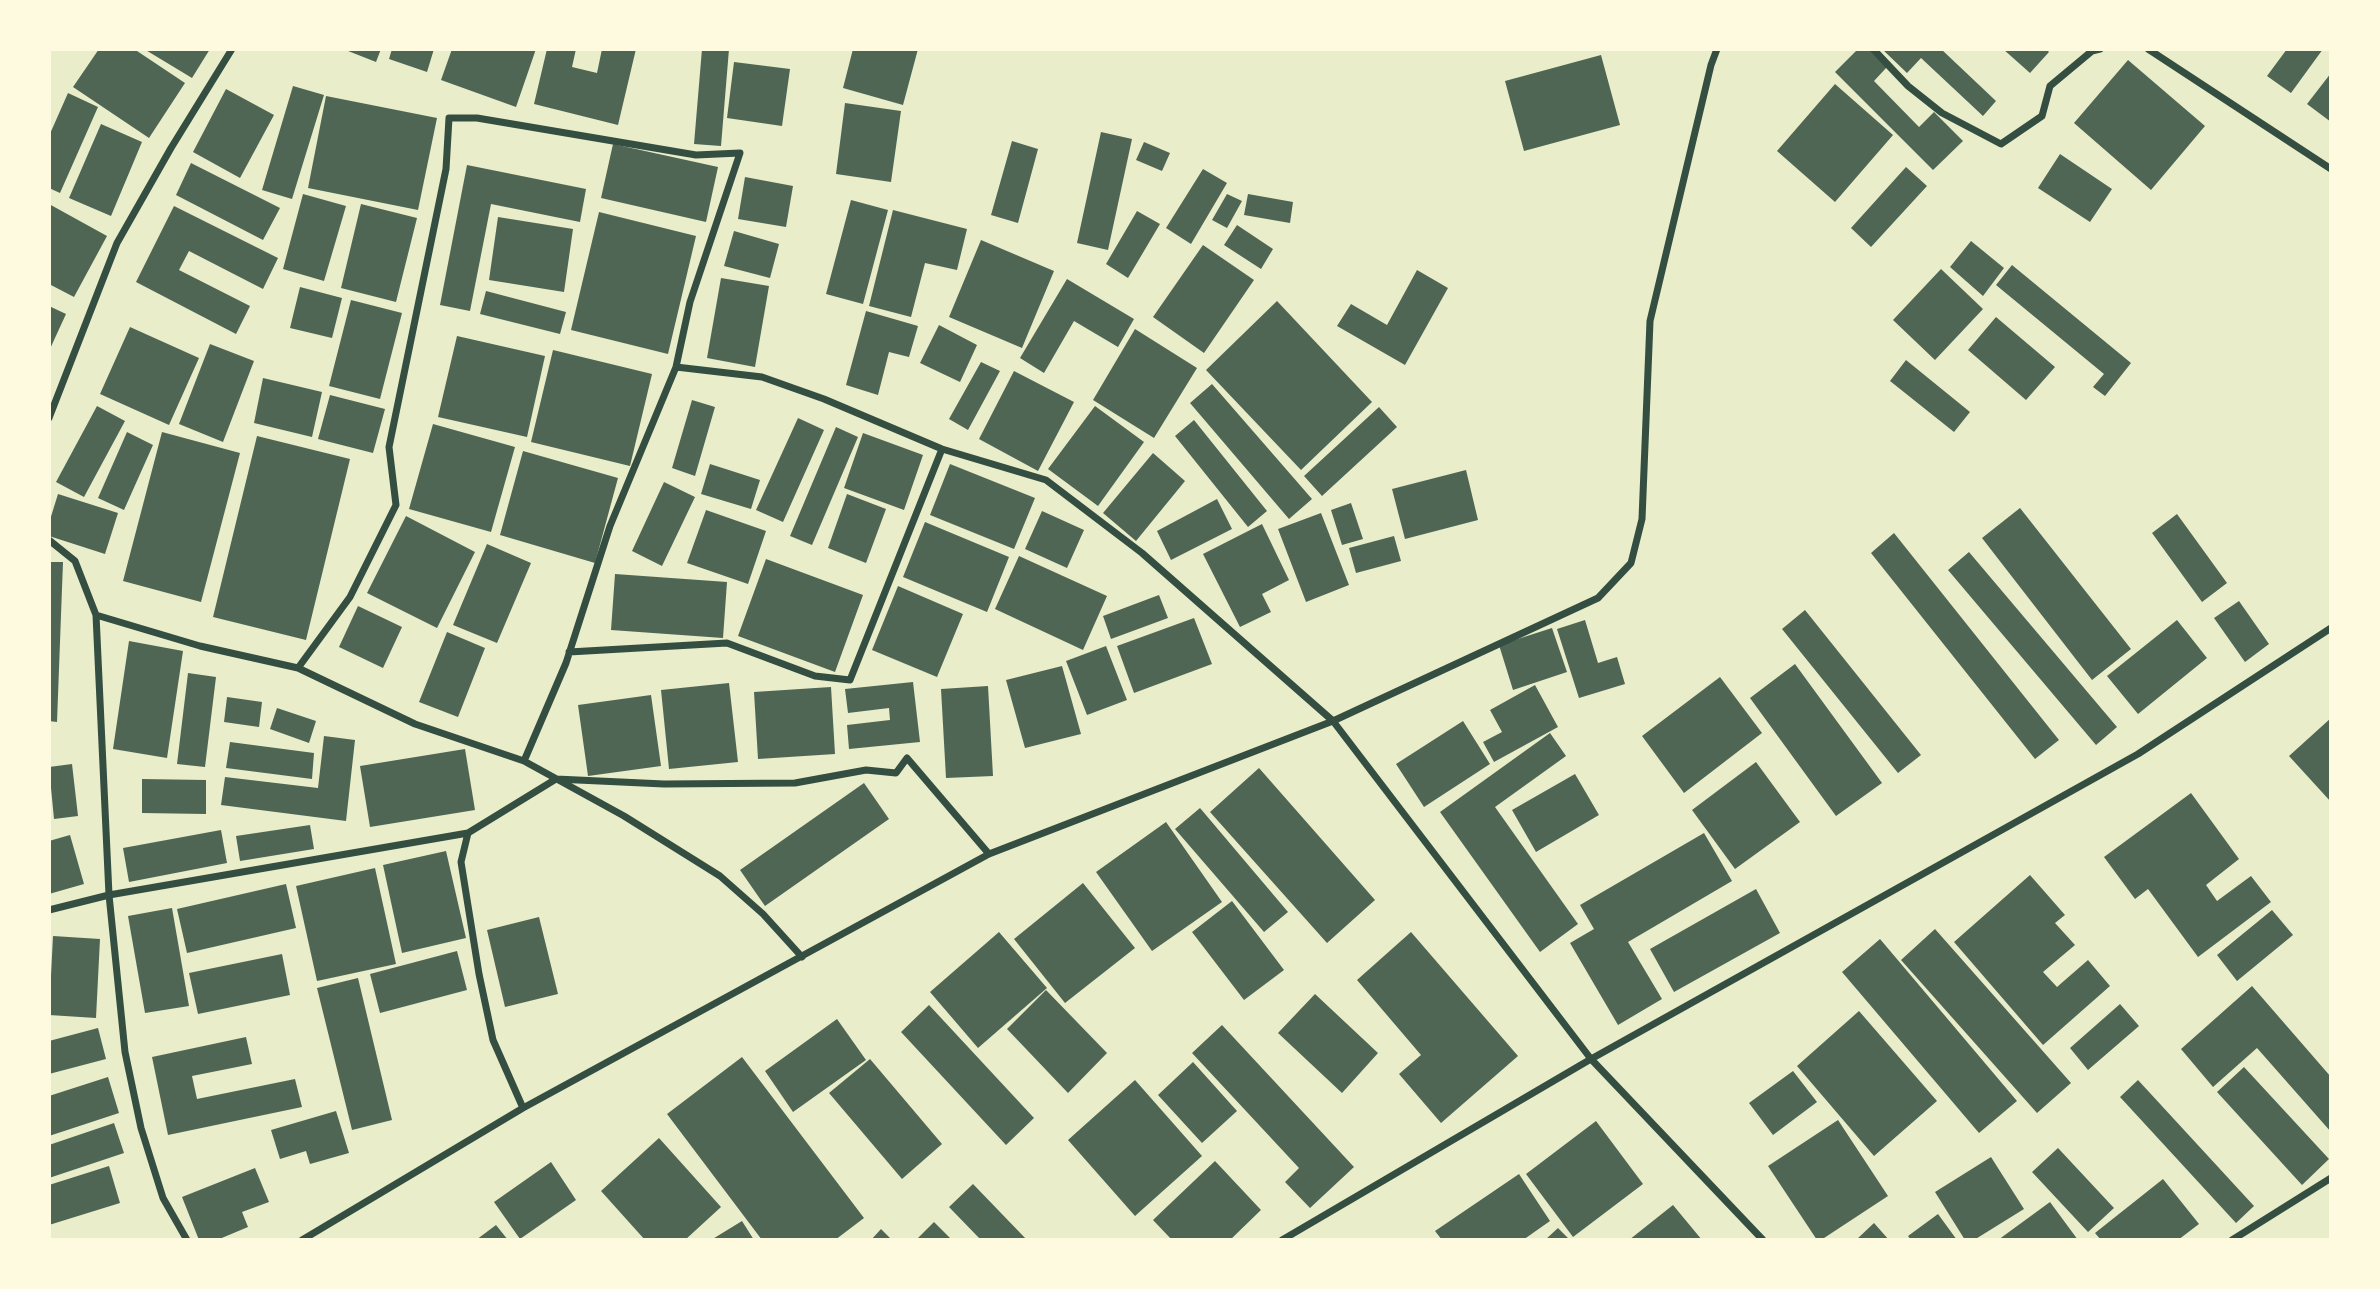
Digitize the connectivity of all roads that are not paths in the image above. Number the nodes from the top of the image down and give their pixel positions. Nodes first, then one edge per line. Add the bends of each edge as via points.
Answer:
1 (232, 49) edge
2 (1717, 49) edge
3 (1872, 49) edge
4 (2100, 49) edge
5 (2148, 49) edge
6 (2331, 169) edge
7 (676, 367) junction
8 (49, 418) edge
9 (942, 449) junction
10 (49, 540) edge
11 (96, 615) junction
12 (2331, 628) edge
13 (569, 652) junction
14 (298, 668) junction
15 (1333, 721) junction
16 (524, 761) junction
17 (556, 779) junction
18 (468, 833) junction
19 (989, 854) junction
20 (109, 895) junction
21 (49, 910) edge
22 (802, 957) junction
23 (1591, 1059) junction
24 (523, 1108) junction
25 (2331, 1178) edge
26 (187, 1240) edge
27 (302, 1240) edge
28 (1282, 1240) edge
29 (1763, 1240) edge
30 (2232, 1240) edge

1 - 8 street via 117,243
2 - 15 street via 1650,321 1642,519 1631,563 1598,598
3 - 4 street via 1942,113 2001,144 2042,116 2050,86
5 - 6 street
7 - 9 street via 762,377
7 - 13 street via 610,526
7 - 14 street via 690,302 740,153 696,155 477,118 449,118 446,169 389,447 396,505 350,597
9 - 13 street via 850,680 815,676 727,643
9 - 15 street via 1046,480 1142,553
10 - 11 street via 75,561
11 - 14 street via 200,646
11 - 20 street
12 - 23 street via 2138,754
13 - 16 street
14 - 16 street via 415,724
15 - 19 street
15 - 23 street
16 - 17 street
17 - 18 street
17 - 19 street via 795,783 866,770 896,773 907,758
17 - 22 street via 720,876
18 - 20 street
18 - 24 street via 461,863 479,974 493,1040
19 - 22 street
20 - 21 street
20 - 26 street via 125,1052 141,1128 163,1198
22 - 24 street
23 - 28 street
23 - 29 street
24 - 27 street
25 - 30 street

